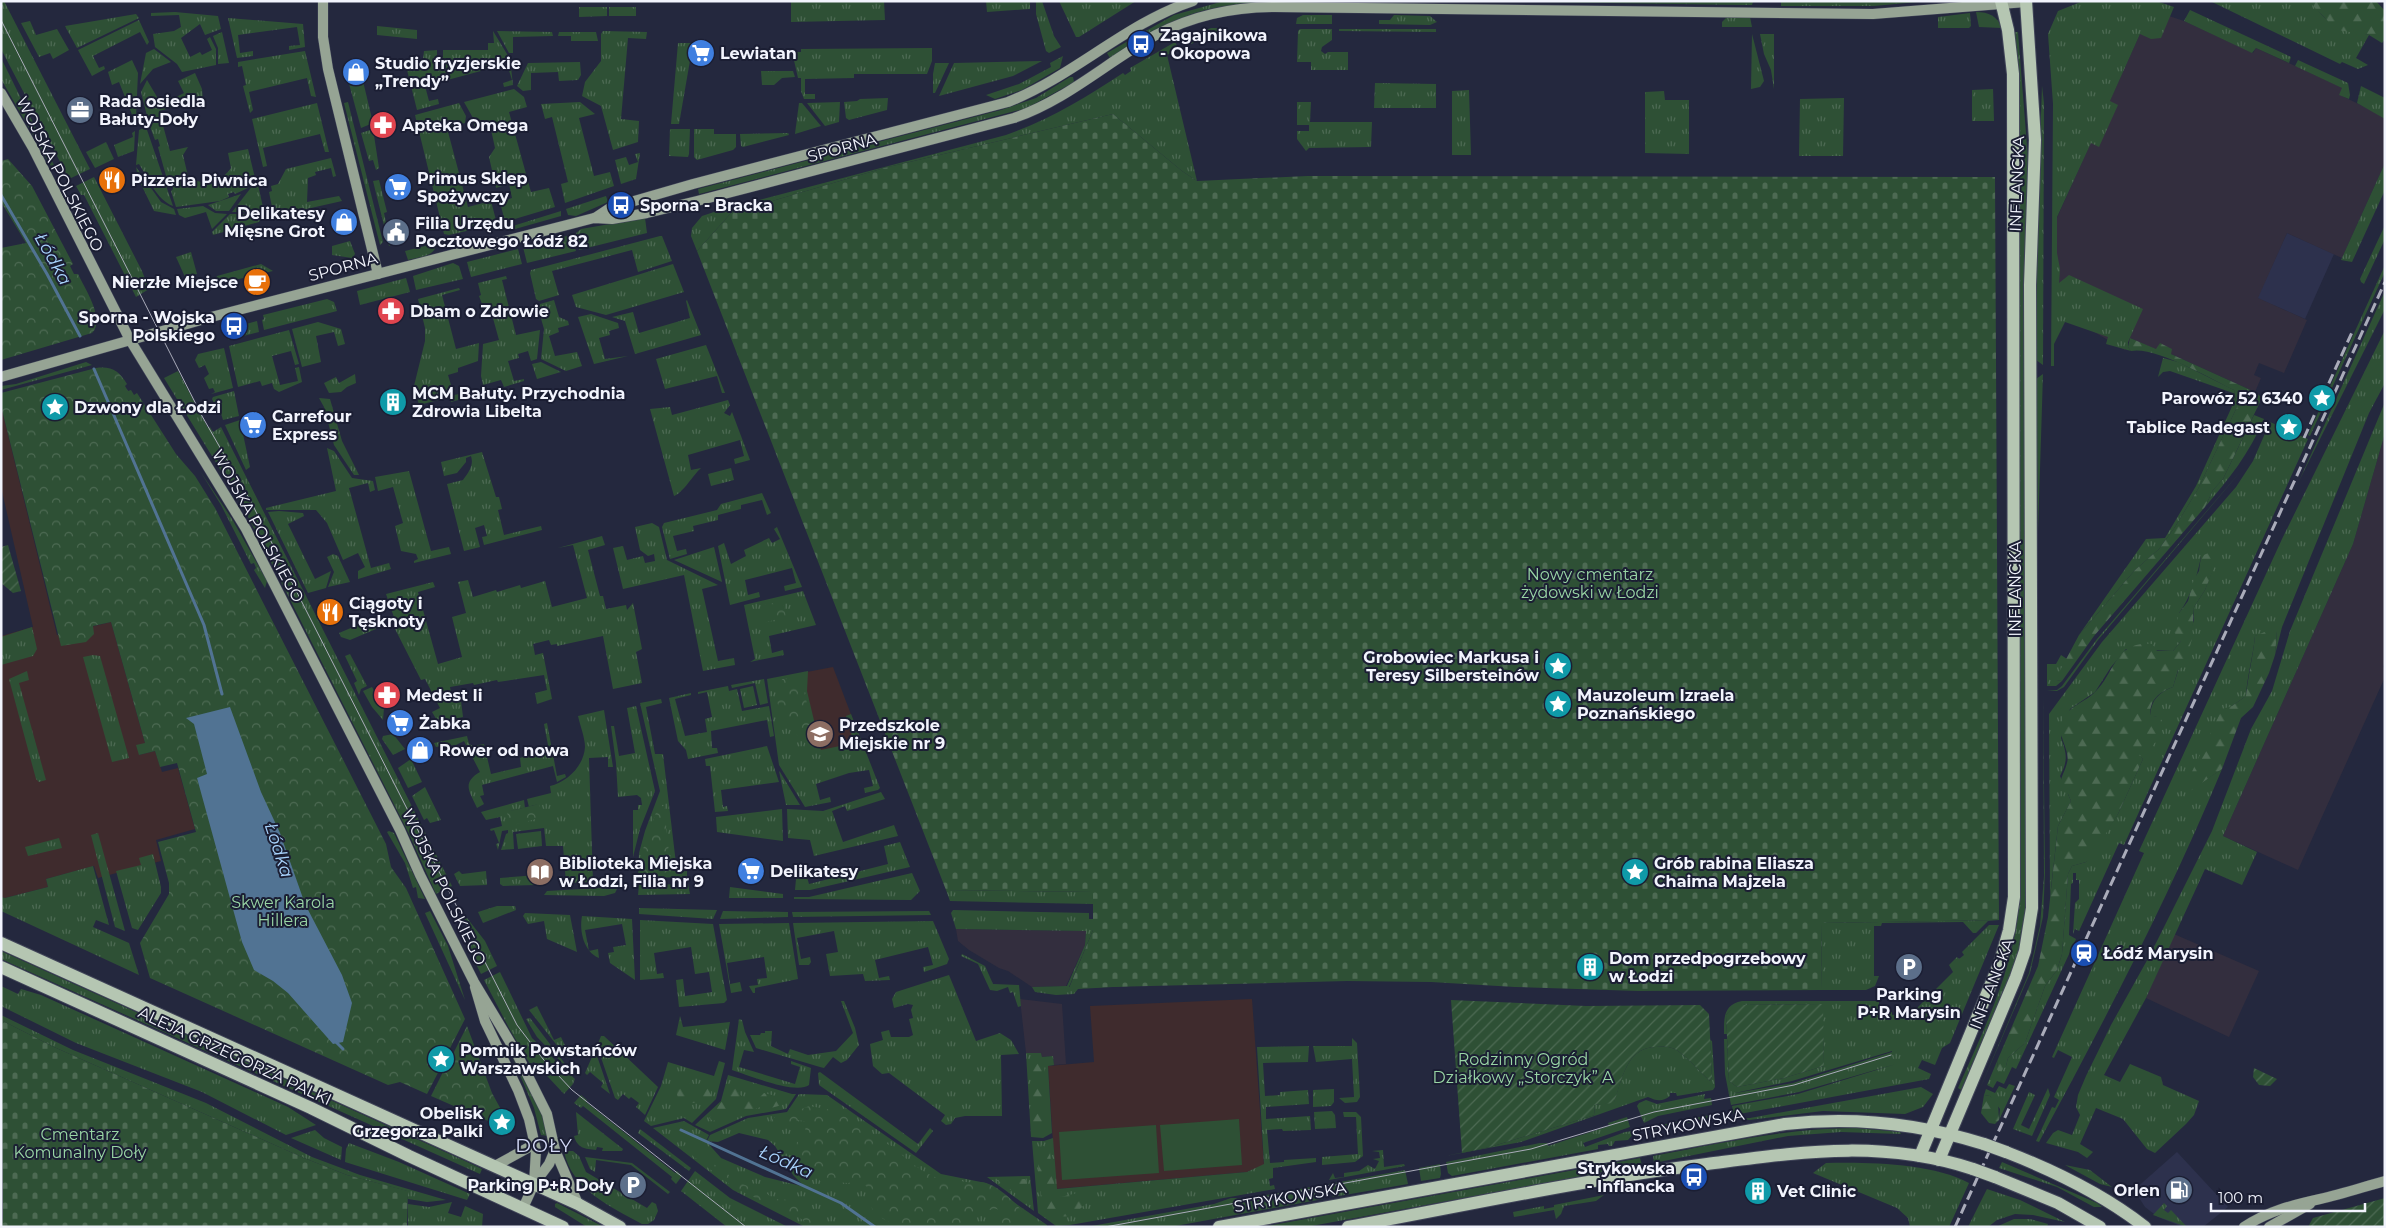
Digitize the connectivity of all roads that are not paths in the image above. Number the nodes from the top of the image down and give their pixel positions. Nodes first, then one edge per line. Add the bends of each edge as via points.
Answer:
1 (323, 1) edge
2 (1193, 1) edge
3 (2001, 2) edge
4 (2026, 2) edge
5 (1, 93) edge
6 (594, 218) junction
7 (378, 274) junction
8 (130, 340) junction
9 (1, 377) edge
10 (1, 943) edge
11 (1, 967) edge
12 (474, 982) junction
13 (1931, 1129) junction
14 (1949, 1133) junction
15 (533, 1145) junction
16 (555, 1150) junction
17 (1920, 1156) junction
18 (1939, 1160) junction
19 (495, 1166) junction
20 (2385, 1181) edge
21 (534, 1184) junction
22 (2320, 1199) junction
23 (578, 1204) junction
24 (523, 1208) junction
25 (563, 1227) edge
26 (620, 1227) edge
27 (1219, 1227) edge
28 (1348, 1227) edge
29 (2100, 1227) edge
30 (2145, 1227) edge
31 (2244, 1227) edge
32 (2269, 1227) edge

1 - 7 street via 327,63
2 - 6 street, SPORNA via 1149,20 1030,93 1008,102 693,184 610,208
3 - 4 street, SPORNA
3 - 6 street, SPORNA via 1873,14 1245,8 1204,16 1169,29 1051,102 1014,118 647,213 612,219
3 - 13 main road, INFLANCKA via 2011,50 2013,92 2014,896 2009,930 1997,969
4 - 14 main road, INFLANCKA via 2035,140 2030,285 2032,908 2016,978
5 - 8 street, WOJSKA POLSKIEGO via 33,148
6 - 7 street, SPORNA
7 - 8 street, SPORNA
8 - 9 street, SPORNA
8 - 12 street, WOJSKA POLSKIEGO via 230,501 266,566
10 - 19 main road, ALEJA GRZEGORZA PALKI
11 - 24 main road, ALEJA GRZEGORZA PALKI
12 - 15 street, WOJSKA POLSKIEGO via 484,1022 525,1107
12 - 16 street, WOJSKA POLSKIEGO via 516,1052 547,1114
13 - 14 main road, STRYKOWSKA
13 - 17 main road, INFLANCKA
13 - 27 main road, STRYKOWSKA via 1870,1121 1785,1124
14 - 18 main road, INFLANCKA
14 - 30 main road, STRYKOWSKA, bridge via 2006,1152 2090,1190
15 - 19 street
15 - 21 street, WOJSKA POLSKIEGO via 536,1150
16 - 21 street, WOJSKA POLSKIEGO
16 - 23 street, WOJSKA POLSKIEGO
17 - 18 main road
17 - 28 main road via 1856,1149 1766,1157 1647,1172
18 - 29 main road, bridge via 1995,1176 2058,1203
19 - 21 main road, ALEJA GRZEGORZA PALKI
20 - 22 street
21 - 23 main road, ALEJA GRZEGORZA PALKI
21 - 24 street, WOJSKA POLSKIEGO
22 - 31 street via 2282,1208
22 - 32 street
23 - 26 main road, ALEJA GRZEGORZA PALKI
24 - 25 main road, ALEJA GRZEGORZA PALKI

